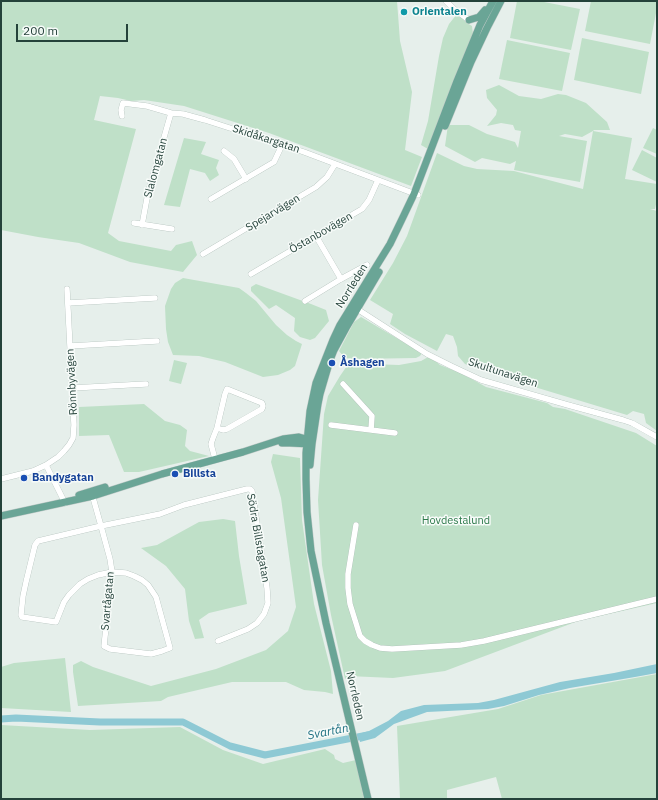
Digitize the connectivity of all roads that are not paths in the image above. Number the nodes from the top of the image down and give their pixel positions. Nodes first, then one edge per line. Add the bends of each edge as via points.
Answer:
1 (446, 1) edge
2 (501, 1) edge
3 (492, 2) edge
4 (470, 20) junction
5 (484, 26) junction
6 (476, 35) junction
7 (171, 113) junction
8 (122, 116) dead end
9 (282, 145) junction
10 (224, 151) dead end
11 (335, 164) junction
12 (246, 179) junction
13 (378, 180) junction
14 (416, 194) junction
15 (211, 199) dead end
16 (134, 223) dead end
17 (142, 225) junction
18 (172, 230) dead end
19 (316, 236) junction
20 (203, 254) dead end
21 (367, 265) dead end
22 (251, 274) dead end
23 (341, 279) junction
24 (67, 289) dead end
25 (155, 298) dead end
26 (305, 301) dead end
27 (68, 303) junction
28 (355, 308) junction
29 (157, 341) dead end
30 (70, 346) junction
31 (146, 384) dead end
32 (343, 384) dead end
33 (72, 388) junction
34 (309, 420) junction
35 (331, 425) dead end
36 (217, 428) junction
37 (371, 430) junction
38 (394, 433) dead end
39 (657, 437) edge
40 (283, 439) junction
41 (267, 444) junction
42 (306, 444) junction
43 (215, 459) junction
44 (46, 465) junction
45 (1, 479) edge
46 (92, 494) junction
47 (64, 501) junction
48 (1, 516) edge
49 (356, 525) dead end
50 (101, 526) junction
51 (112, 572) junction
52 (657, 599) edge
53 (218, 641) dead end
54 (368, 799) edge

1 - 4 street
2 - 5 main road, Norrleden
3 - 4 main road via 479,17
3 - 5 main road, Norrleden
4 - 5 main road
4 - 6 main road
5 - 6 main road, Norrleden
5 - 14 main road, Norrleden
6 - 14 main road, Norrleden
7 - 8 street, Skidåkargatan via 123,103
7 - 9 street, Skidåkargatan via 206,120
7 - 17 street, Slalomgatan via 148,193
9 - 11 street, Skidåkargatan
9 - 12 street via 274,162
10 - 12 street via 234,159
11 - 13 street, Skidåkargatan
11 - 20 street, Spejarvägen via 325,180 316,187
12 - 15 street
13 - 14 street, Skidåkargatan
13 - 19 street, Östanbovägen via 362,209
14 - 28 main road, Norrleden via 390,251
16 - 17 street
17 - 18 street
19 - 22 street, Östanbovägen
19 - 23 street
21 - 23 street
23 - 26 street
24 - 27 street, Rönnbyvägen
25 - 27 street
27 - 30 street, Rönnbyvägen
28 - 34 main road, Norrleden via 334,336 316,383
28 - 39 street, Skultunavägen via 434,358 481,380 623,420
28 - 42 main road, Norrleden via 326,371 315,419
29 - 30 street
30 - 33 street, Rönnbyvägen
31 - 33 street
32 - 37 street via 372,416
33 - 44 street, Rönnbyvägen via 73,438 64,451
34 - 40 main road via 304,430
34 - 42 main road, Norrleden
35 - 37 street
36 - 36 street via 227,429 262,409 262,403 227,389
36 - 43 street via 211,444
37 - 38 street
40 - 41 main road
40 - 42 main road via 299,437 303,438
41 - 42 main road
41 - 43 main road
42 - 54 main road, Norrleden via 308,531 311,552
43 - 46 main road
44 - 45 street, Rönnbyvägen
44 - 47 street
46 - 47 main road
46 - 50 street, Svartågatan
47 - 48 main road
49 - 52 street via 348,574 350,604 360,636 372,646 380,648 445,646 484,641
50 - 51 street, Svartågatan
50 - 51 street via 36,543 21,615 24,618 56,622 68,595 80,584 94,576
50 - 53 street, Södra Billstagatan via 160,514 184,505 250,489 268,603 257,623
51 - 51 street, Svartågatan via 134,576 153,591 170,648 150,654 104,646

